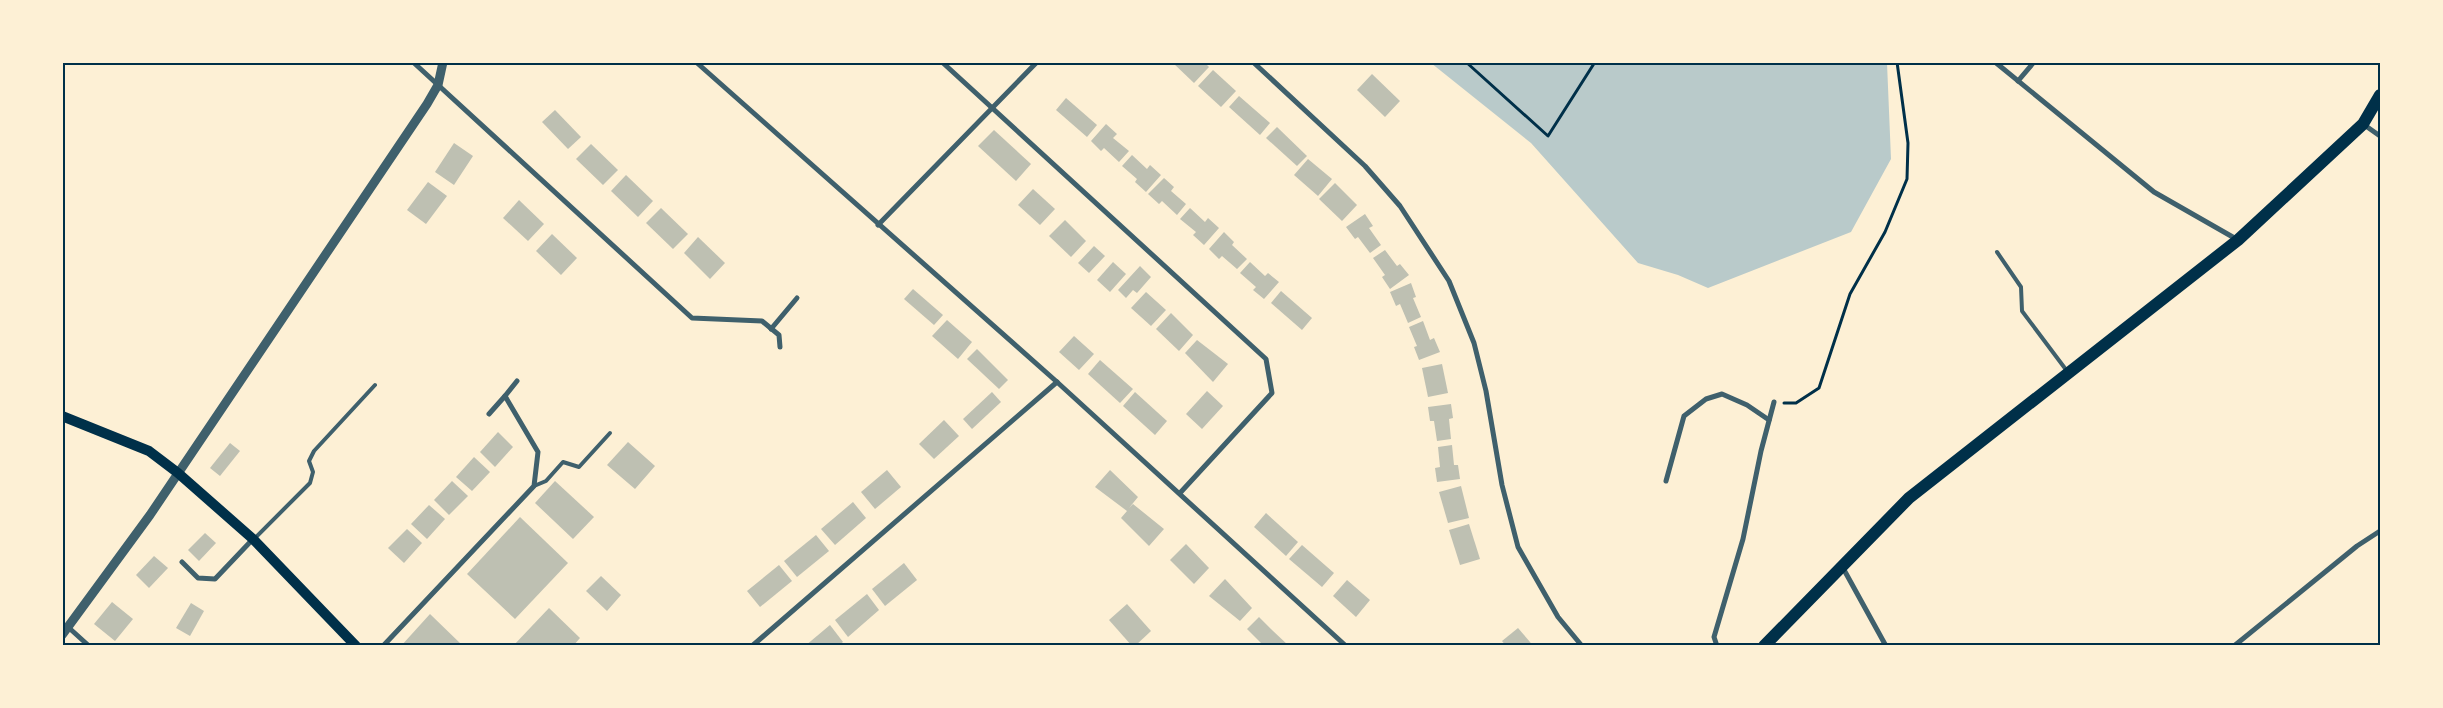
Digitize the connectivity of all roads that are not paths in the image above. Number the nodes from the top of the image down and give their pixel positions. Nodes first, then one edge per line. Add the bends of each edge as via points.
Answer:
1 (413, 62) edge
2 (443, 62) edge
3 (696, 62) edge
4 (942, 62) edge
5 (1038, 62) edge
6 (1253, 62) edge
7 (1995, 62) edge
8 (2034, 62) edge
9 (2018, 81) junction
10 (438, 85) junction
11 (2380, 95) edge
12 (992, 107) junction
13 (2363, 124) junction
14 (2380, 136) edge
15 (878, 224) junction
16 (2238, 240) junction
17 (1997, 252) dead end
18 (797, 298) dead end
19 (771, 329) junction
20 (780, 347) dead end
21 (2069, 373) junction
22 (517, 381) dead end
23 (1057, 382) junction
24 (375, 385) dead end
25 (505, 396) junction
26 (1774, 402) road end
27 (489, 414) dead end
28 (62, 416) edge
29 (1769, 420) junction
30 (610, 433) dead end
31 (178, 473) junction
32 (1666, 481) dead end
33 (534, 486) junction
34 (1180, 493) junction
35 (2380, 531) edge
36 (253, 539) junction
37 (182, 562) dead end
38 (1843, 568) junction
39 (65, 631) edge
40 (89, 646) edge
41 (356, 646) edge
42 (383, 646) edge
43 (752, 646) edge
44 (1346, 646) edge
45 (1582, 646) edge
46 (1716, 646) edge
47 (1764, 646) edge
48 (1886, 646) edge
49 (2234, 646) edge

1 - 10 street
2 - 10 street
3 - 15 street
4 - 12 street
5 - 12 street
6 - 45 street via 1365,166 1400,206 1450,281 1479,362 1502,485 1518,547 1558,617
7 - 9 street
8 - 9 street
9 - 16 street via 2154,192
10 - 19 street via 692,318 762,321
10 - 31 street
11 - 13 main road
12 - 15 street
12 - 34 street via 1266,359 1272,393
13 - 14 street
13 - 16 main road
15 - 23 street
16 - 21 main road
17 - 21 lane via 2021,287 2022,311
18 - 19 street
19 - 20 street via 779,335
21 - 38 main road via 1909,498
22 - 25 street
23 - 34 street
23 - 43 street
24 - 36 lane via 314,451 309,461 313,472 310,483
25 - 27 street
25 - 33 street via 538,452
26 - 29 street
28 - 31 main road via 138,446
29 - 32 street via 1722,394 1706,399 1684,416
29 - 46 street via 1742,539 1714,636
30 - 33 lane via 579,467 563,462 546,480
31 - 36 main road
31 - 39 street
33 - 42 street
34 - 44 street
35 - 49 street
36 - 37 street via 215,579 198,578
36 - 41 main road
38 - 47 main road
38 - 48 street
39 - 40 street

